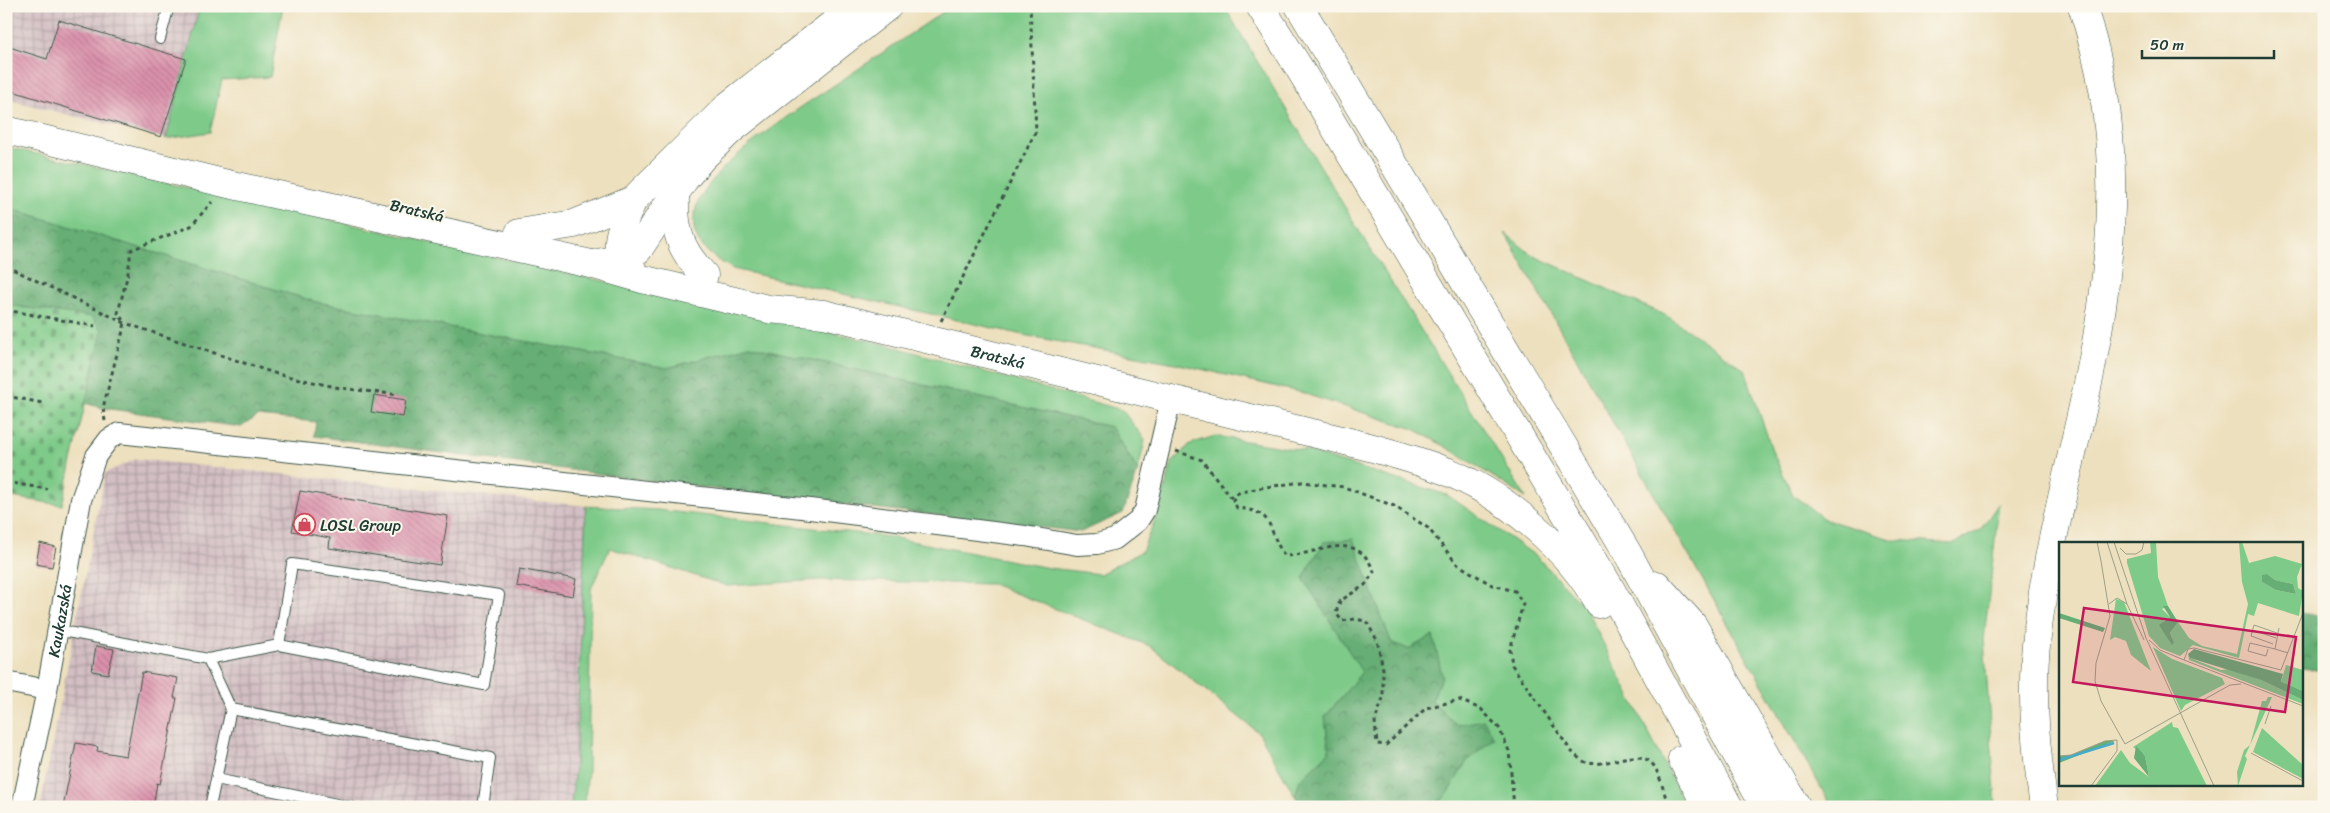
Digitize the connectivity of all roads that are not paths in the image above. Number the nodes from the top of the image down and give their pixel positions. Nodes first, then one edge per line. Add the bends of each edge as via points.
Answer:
1 (169, 6) edge
2 (856, 6) edge
3 (888, 6) edge
4 (1260, 6) edge
5 (1298, 6) edge
6 (2082, 6) edge
7 (160, 39) dead end
8 (6, 120) edge
9 (6, 130) edge
10 (675, 196) junction
11 (633, 200) junction
12 (519, 233) junction
13 (623, 258) junction
14 (591, 264) junction
15 (704, 275) junction
16 (646, 280) junction
17 (824, 314) junction
18 (1170, 399) junction
19 (1627, 552) junction
20 (57, 630) junction
21 (279, 645) junction
22 (208, 659) junction
23 (6, 682) edge
24 (47, 690) junction
25 (231, 709) junction
26 (216, 780) junction
27 (22, 807) edge
28 (210, 807) edge
29 (351, 807) edge
30 (483, 807) edge
31 (1707, 807) edge
32 (1729, 807) edge
33 (1765, 807) edge
34 (1797, 807) edge
35 (2044, 807) edge

1 - 7 lane
2 - 11 main road via 729,106
3 - 10 main road via 731,130 702,158
4 - 32 main road via 1604,578
5 - 19 main road
6 - 35 main road via 2100,78 2112,156 2113,188 2103,302 2055,523 2036,638 2034,707
8 - 12 main road, Bratská
9 - 14 main road, Bratská via 228,184
10 - 13 main road via 638,250
10 - 15 main road via 680,244
11 - 12 main road via 574,224
11 - 13 main road via 618,235 618,248
12 - 13 main road, Bratská
13 - 14 main road
13 - 15 main road, Bratská
13 - 16 main road via 630,269
14 - 16 main road, Bratská
15 - 17 main road, Bratská via 773,292
16 - 17 main road, Bratská via 768,309
17 - 18 main road, Bratská
18 - 20 street, Kaukazská via 1145,510 1138,522 1115,539 1077,545 830,512 119,433 109,439 96,456 81,500
18 - 31 main road, Bratská via 1380,449 1413,460 1448,472 1520,516 1569,560 1593,592
19 - 33 main road
19 - 34 main road via 1693,625
20 - 22 lane
20 - 24 street, Kaukazská
21 - 21 lane via 484,685 499,595 292,564
21 - 22 lane
22 - 25 lane
23 - 24 street
24 - 27 street, Kaukazská
25 - 26 lane
25 - 30 lane via 490,758
26 - 28 lane
26 - 29 lane

